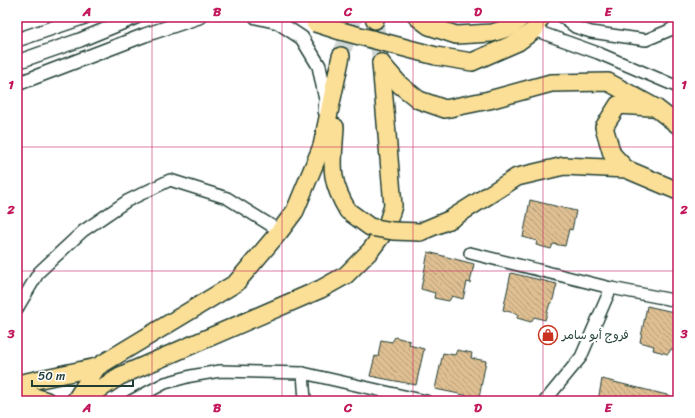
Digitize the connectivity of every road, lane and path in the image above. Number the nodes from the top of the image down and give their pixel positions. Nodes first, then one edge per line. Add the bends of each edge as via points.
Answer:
1 (85, 17) edge
2 (136, 17) edge
3 (198, 17) edge
4 (256, 17) edge
5 (417, 17) edge
6 (522, 17) edge
7 (562, 17) edge
8 (312, 20) edge
9 (538, 23) edge
10 (678, 24) edge
11 (17, 40) edge
12 (17, 62) edge
13 (17, 84) edge
14 (678, 87) edge
15 (656, 108) junction
16 (678, 125) edge
17 (322, 146) junction
18 (626, 169) junction
19 (678, 191) edge
20 (280, 231) junction
21 (470, 253) dead end
22 (611, 288) junction
23 (678, 301) edge
24 (17, 309) edge
25 (97, 367) junction
26 (303, 373) junction
27 (17, 384) edge
28 (17, 390) edge
29 (47, 401) edge
30 (75, 401) edge
31 (82, 401) edge
32 (130, 401) edge
33 (305, 401) edge
34 (426, 401) edge
35 (544, 401) edge

1 - 11 street
2 - 12 street
3 - 13 street
4 - 17 street via 278,22 302,38 319,66 326,100
5 - 6 main road via 429,26 456,35 492,33 511,27
7 - 10 street via 575,27 591,32 646,40
8 - 9 main road, bridge via 337,30 436,56 472,62 518,42
9 - 14 street
15 - 16 main road
15 - 18 main road via 618,105 604,127 612,154
15 - 31 main road via 608,82 551,83 445,109 419,100 400,85 381,63 393,206 386,230 370,251 346,275 321,289 120,376
17 - 18 main road, bridge via 340,63 332,171 338,193 348,211 370,227 420,232 451,219 517,177 564,166
17 - 20 main road via 295,211
18 - 19 main road
20 - 24 street via 227,198 170,180 127,201 83,230 38,272
20 - 25 main road via 236,284
21 - 22 street
22 - 23 street
22 - 35 street via 581,357
25 - 27 main road
25 - 30 main road
26 - 32 street via 220,371 165,383
26 - 33 street
26 - 34 street
28 - 29 main road

